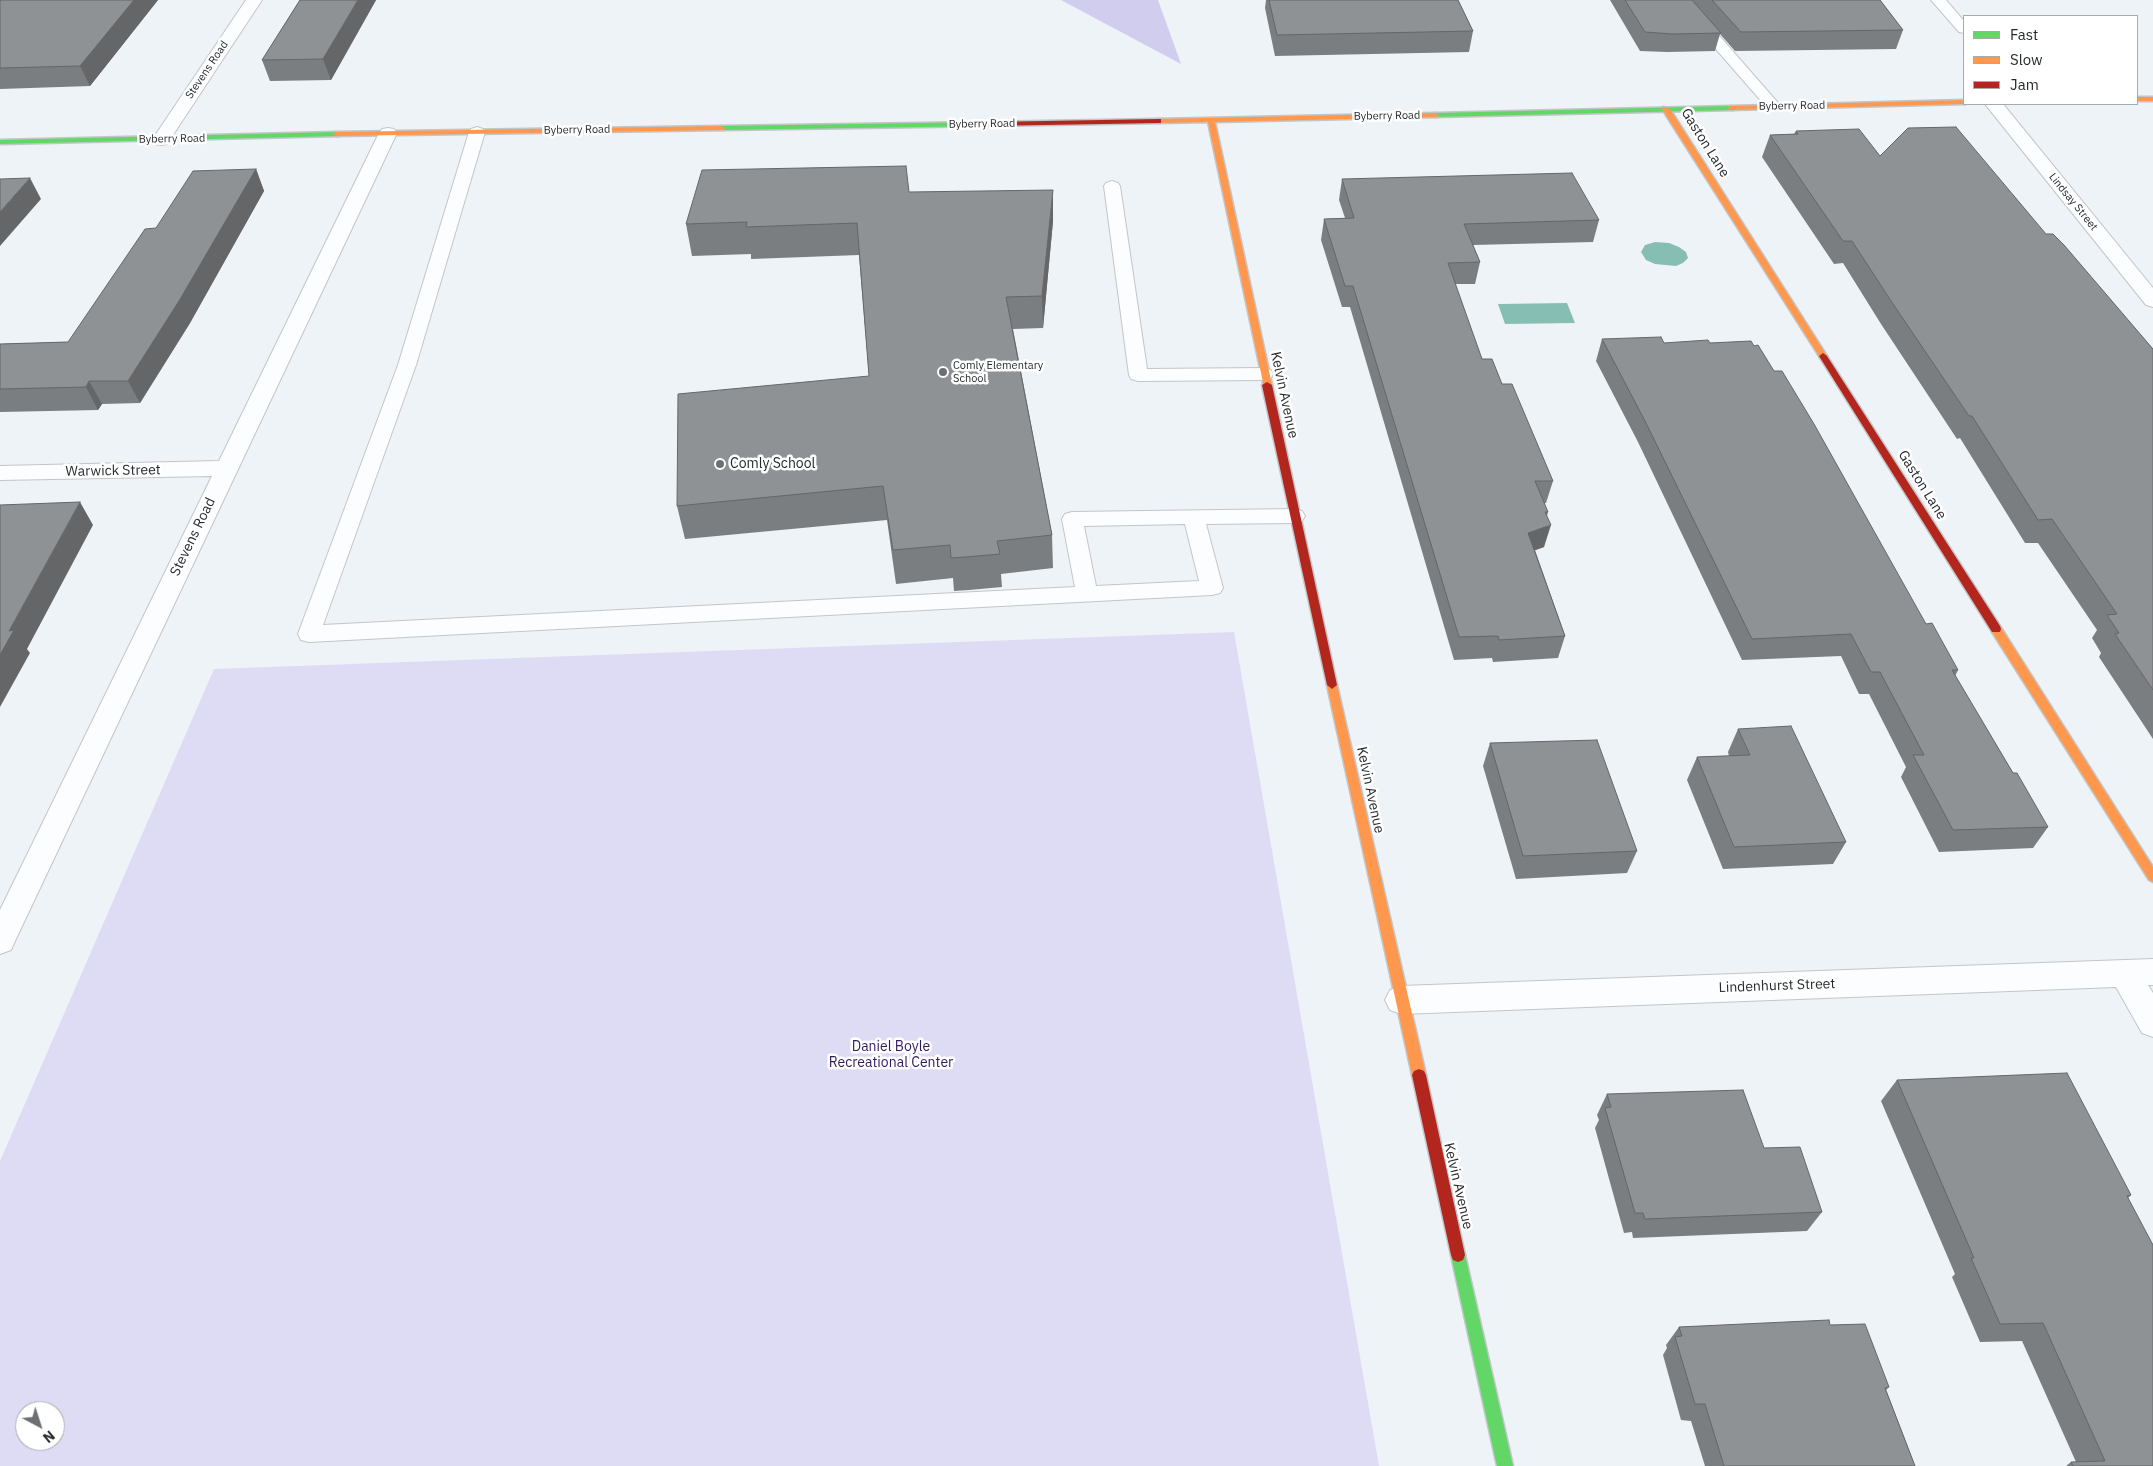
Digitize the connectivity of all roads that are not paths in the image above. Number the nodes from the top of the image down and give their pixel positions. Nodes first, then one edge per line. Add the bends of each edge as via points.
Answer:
1 (254, 0) edge
2 (1680, 0) edge
3 (1938, 0) edge
4 (1963, 28) edge
5 (2138, 99) edge
6 (2153, 99) edge
7 (1963, 102) edge
8 (1995, 105) edge
9 (1774, 106) junction
10 (1666, 109) junction
11 (1210, 120) junction
12 (477, 132) junction
13 (388, 133) junction
14 (161, 140) junction
15 (0, 142) edge
16 (1112, 186) dead end
17 (2153, 300) edge
18 (1264, 374) junction
19 (226, 468) junction
20 (0, 473) edge
21 (1294, 516) junction
22 (1194, 518) junction
23 (1087, 594) junction
24 (2153, 876) edge
25 (0, 941) edge
26 (2139, 973) edge
27 (1401, 1000) junction
28 (2153, 1023) edge
29 (1505, 1466) edge

1 - 14 street, Stevens Road
2 - 9 lane
3 - 4 lane
5 - 6 street
7 - 9 street, Byberry Road
8 - 17 street, Lindsay Street
9 - 10 street, Byberry Road
10 - 11 street, Byberry Road
10 - 24 street, Gaston Lane
11 - 12 street, Byberry Road
11 - 18 street, Kelvin Avenue
12 - 13 street, Byberry Road
12 - 23 lane via 407,365 309,634
13 - 14 street, Byberry Road
13 - 19 street, Stevens Road
14 - 15 street, Byberry Road
16 - 18 lane via 1138,375
18 - 21 street, Kelvin Avenue
19 - 20 street, Warwick Street
19 - 25 street, Stevens Road
21 - 22 lane
21 - 27 street, Kelvin Avenue
22 - 23 lane via 1212,588
22 - 23 lane via 1072,519
26 - 27 street, Lindenhurst Street
26 - 28 street
27 - 29 street, Kelvin Avenue

